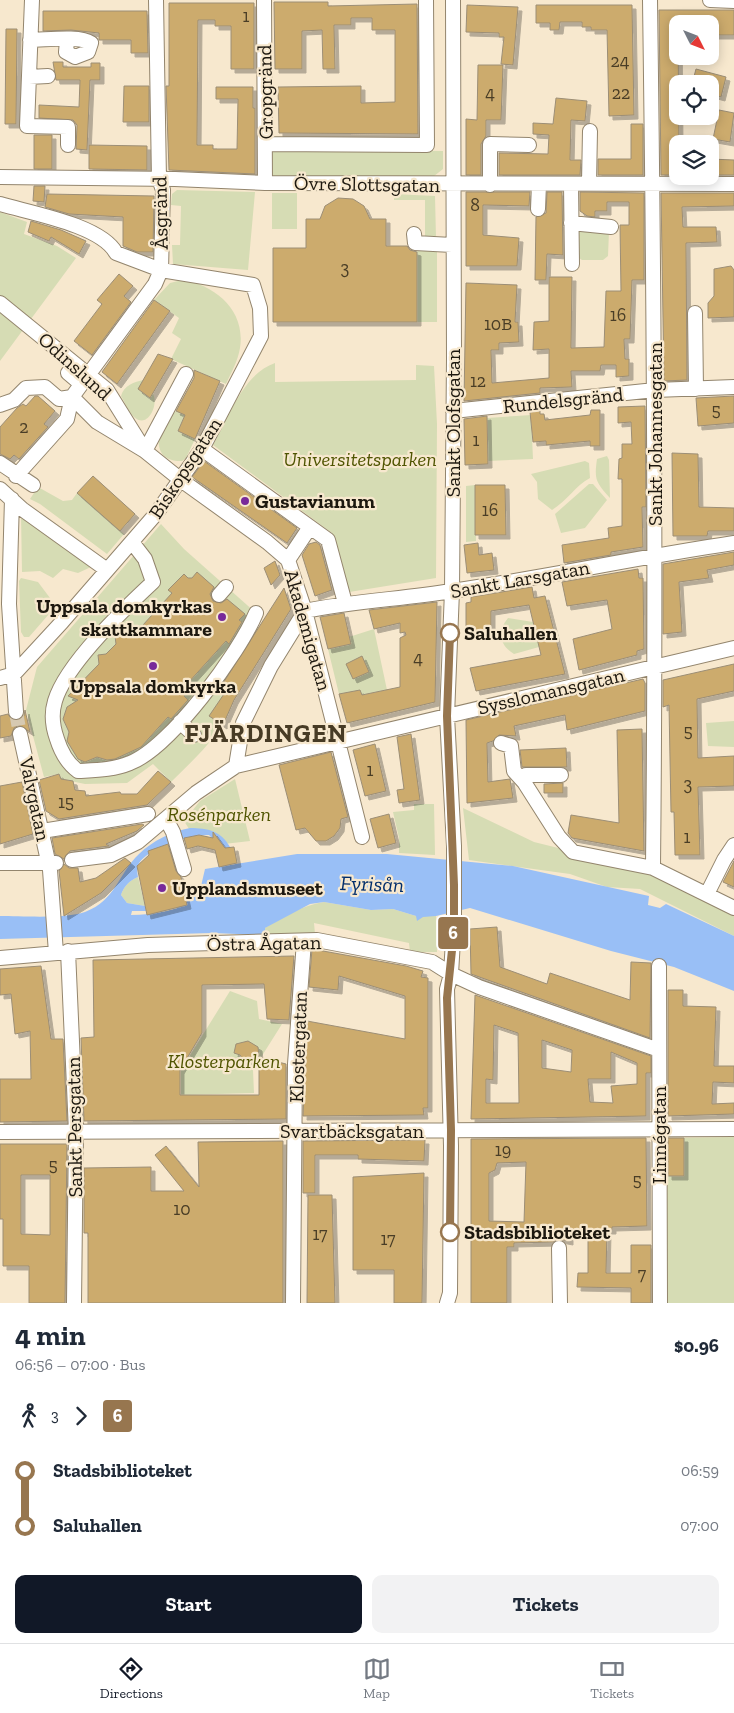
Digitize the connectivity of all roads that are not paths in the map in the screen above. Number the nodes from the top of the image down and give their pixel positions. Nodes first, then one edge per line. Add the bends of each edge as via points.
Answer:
1 (32, 0) edge
2 (156, 0) edge
3 (264, 0) edge
4 (426, 0) edge
5 (453, 0) edge
6 (650, 0) edge
7 (710, 0) edge
8 (734, 1) edge
9 (30, 40) junction
10 (67, 40) dead end
11 (48, 76) dead end
12 (29, 77) junction
13 (590, 131) dead end
14 (266, 144) junction
15 (68, 145) dead end
16 (529, 145) dead end
17 (0, 177) edge
18 (160, 179) junction
19 (265, 184) junction
20 (539, 184) junction
21 (571, 184) junction
22 (589, 184) junction
23 (653, 184) junction
24 (734, 184) edge
25 (452, 185) junction
26 (490, 185) junction
27 (0, 204) edge
28 (538, 209) dead end
29 (571, 223) junction
30 (611, 227) dead end
31 (414, 234) dead end
32 (452, 245) junction
33 (572, 264) dead end
34 (161, 270) junction
35 (0, 303) edge
36 (695, 313) dead end
37 (68, 373) dead end
38 (186, 374) dead end
39 (84, 378) junction
40 (734, 388) edge
41 (696, 389) junction
42 (654, 390) junction
43 (72, 397) junction
44 (0, 405) edge
45 (453, 411) junction
46 (202, 449) junction
47 (146, 450) junction
48 (0, 463) edge
49 (16, 476) junction
50 (180, 480) junction
51 (33, 485) dead end
52 (0, 489) edge
53 (12, 499) junction
54 (310, 527) junction
55 (734, 544) edge
56 (135, 546) dead end
57 (656, 554) junction
58 (288, 560) junction
59 (107, 570) junction
60 (452, 592) junction
61 (345, 603) junction
62 (305, 611) junction
63 (256, 613) dead end
64 (734, 648) edge
65 (655, 666) junction
66 (14, 674) junction
67 (0, 678) edge
68 (16, 712) tunnel mouth
69 (447, 716) junction
70 (180, 722) junction
71 (20, 734) tunnel mouth
72 (194, 735) dead end
73 (339, 743) junction
74 (501, 743) dead end
75 (236, 766) junction
76 (561, 775) dead end
77 (524, 782) junction
78 (148, 814) dead end
79 (166, 819) junction
80 (42, 831) junction
81 (362, 837) dead end
82 (734, 845) edge
83 (72, 860) dead end
84 (0, 863) edge
85 (52, 863) junction
86 (653, 868) junction
87 (184, 869) dead end
88 (707, 894) junction
89 (734, 908) edge
90 (53, 913) joint
91 (304, 941) junction
92 (60, 949) junction
93 (0, 958) edge
94 (659, 966) dead end
95 (451, 974) junction
96 (659, 1050) junction
97 (659, 1128) junction
98 (734, 1129) edge
99 (295, 1130) junction
100 (451, 1130) junction
101 (0, 1132) edge
102 (76, 1132) junction
103 (559, 1248) dead end
104 (450, 1300) edge
105 (74, 1303) edge
106 (293, 1303) edge
107 (560, 1303) edge
108 (660, 1303) edge

1 - 9 street
2 - 18 street, Åsgränd
3 - 14 street, Gropgränd
4 - 14 street, Övre Slottsgatan via 427,145
5 - 25 street, Sankt Olofsgatan
6 - 23 street, Sankt Johannesgatan
7 - 8 street
9 - 10 street
9 - 12 street
11 - 12 street
12 - 15 street via 27,126 68,128
13 - 22 street
14 - 19 street, Gropgränd
16 - 26 street via 490,144
17 - 18 street, Övre Slottsgatan
18 - 19 street, Övre Slottsgatan
18 - 34 street, Åsgränd via 163,190
19 - 25 street, Övre Slottsgatan
20 - 21 street, Övre Slottsgatan
20 - 26 street, Övre Slottsgatan
20 - 28 street
21 - 22 street, Övre Slottsgatan
21 - 29 street
22 - 23 street, Övre Slottsgatan
23 - 24 street, Övre Slottsgatan
23 - 42 street, Sankt Johannesgatan
25 - 26 street, Övre Slottsgatan
25 - 32 street, Sankt Olofsgatan
27 - 34 street via 95,233 112,245 116,253
29 - 30 street
29 - 33 street
31 - 32 street via 415,243
32 - 45 street, Sankt Olofsgatan
34 - 39 street, Åsgränd via 155,284
34 - 46 street, Biskopsgatan via 253,285 260,308 261,336
35 - 39 street, Odinslund
36 - 41 street
37 - 39 street
38 - 47 street
39 - 43 street, Åsgränd
39 - 47 street, Odinslund via 107,390
40 - 41 street, Rundelsgränd
41 - 42 street, Rundelsgränd
42 - 45 street, Rundelsgränd
42 - 57 street, Sankt Johannesgatan
43 - 44 street via 59,399 45,387 26,388 14,400
43 - 47 street via 97,422
43 - 49 street, Åsgränd via 67,419
45 - 60 street, Sankt Olofsgatan
46 - 50 street, Biskopsgatan
46 - 54 street
47 - 50 street, Odinslund
48 - 49 street
49 - 51 street
50 - 58 street, Akademigatan
50 - 59 street, Biskopsgatan via 155,515
52 - 53 street
53 - 59 street
53 - 66 street via 9,604
54 - 58 street
54 - 61 street via 328,540
55 - 57 street, Sankt Larsgatan
56 - 70 street via 145,559 153,582 74,667 55,702 53,727 63,755 72,767 78,771 104,770 131,763 147,754
57 - 60 street, Sankt Larsgatan
57 - 65 street, Sankt Johannesgatan
58 - 62 street, Akademigatan
59 - 66 street, Biskopsgatan
60 - 61 street, Sankt Larsgatan
60 - 69 street, Sankt Olofsgatan
61 - 62 street, Sankt Larsgatan
62 - 73 street, Akademigatan
62 - 75 street via 271,666 243,722
63 - 70 street via 208,690
64 - 65 street, Sysslomansgatan
65 - 69 street, Sysslomansgatan
65 - 86 street, Sankt Johannesgatan
66 - 67 street
66 - 68 street
69 - 73 street, Sysslomansgatan
69 - 95 street, Sankt Olofsgatan via 454,846
70 - 72 street
71 - 80 street, Valvgatan
73 - 75 street, Sysslomansgatan
73 - 81 street, Akademigatan
74 - 77 street via 511,746 514,771
75 - 79 street via 196,793
76 - 77 street via 526,775
77 - 86 street via 559,837 573,852
78 - 80 street
79 - 83 street via 125,849 111,855
79 - 87 street
80 - 85 street, Valvgatan
82 - 88 street
84 - 85 street
85 - 90 street, Valvgatan
86 - 88 street
88 - 89 street
90 - 92 street, Sankt Persgatan
91 - 92 street, Östra Ågatan
91 - 95 street, Östra Ågatan via 317,940 432,962
91 - 99 street, Klostergatan via 295,1064
92 - 93 street, Östra Ågatan
92 - 102 street, Sankt Persgatan via 75,1076
94 - 96 street, Linnégatan
95 - 96 street, Östra Ågatan via 479,987
95 - 100 street via 447,998
96 - 97 street, Linnégatan
97 - 98 street, Svartbäcksgatan
97 - 100 street, Svartbäcksgatan
97 - 108 street, Linnégatan
99 - 100 street, Svartbäcksgatan
99 - 102 street, Svartbäcksgatan
99 - 106 street, Klostergatan
100 - 104 street
101 - 102 street, Svartbäcksgatan
102 - 105 street, Sankt Persgatan
103 - 107 street

